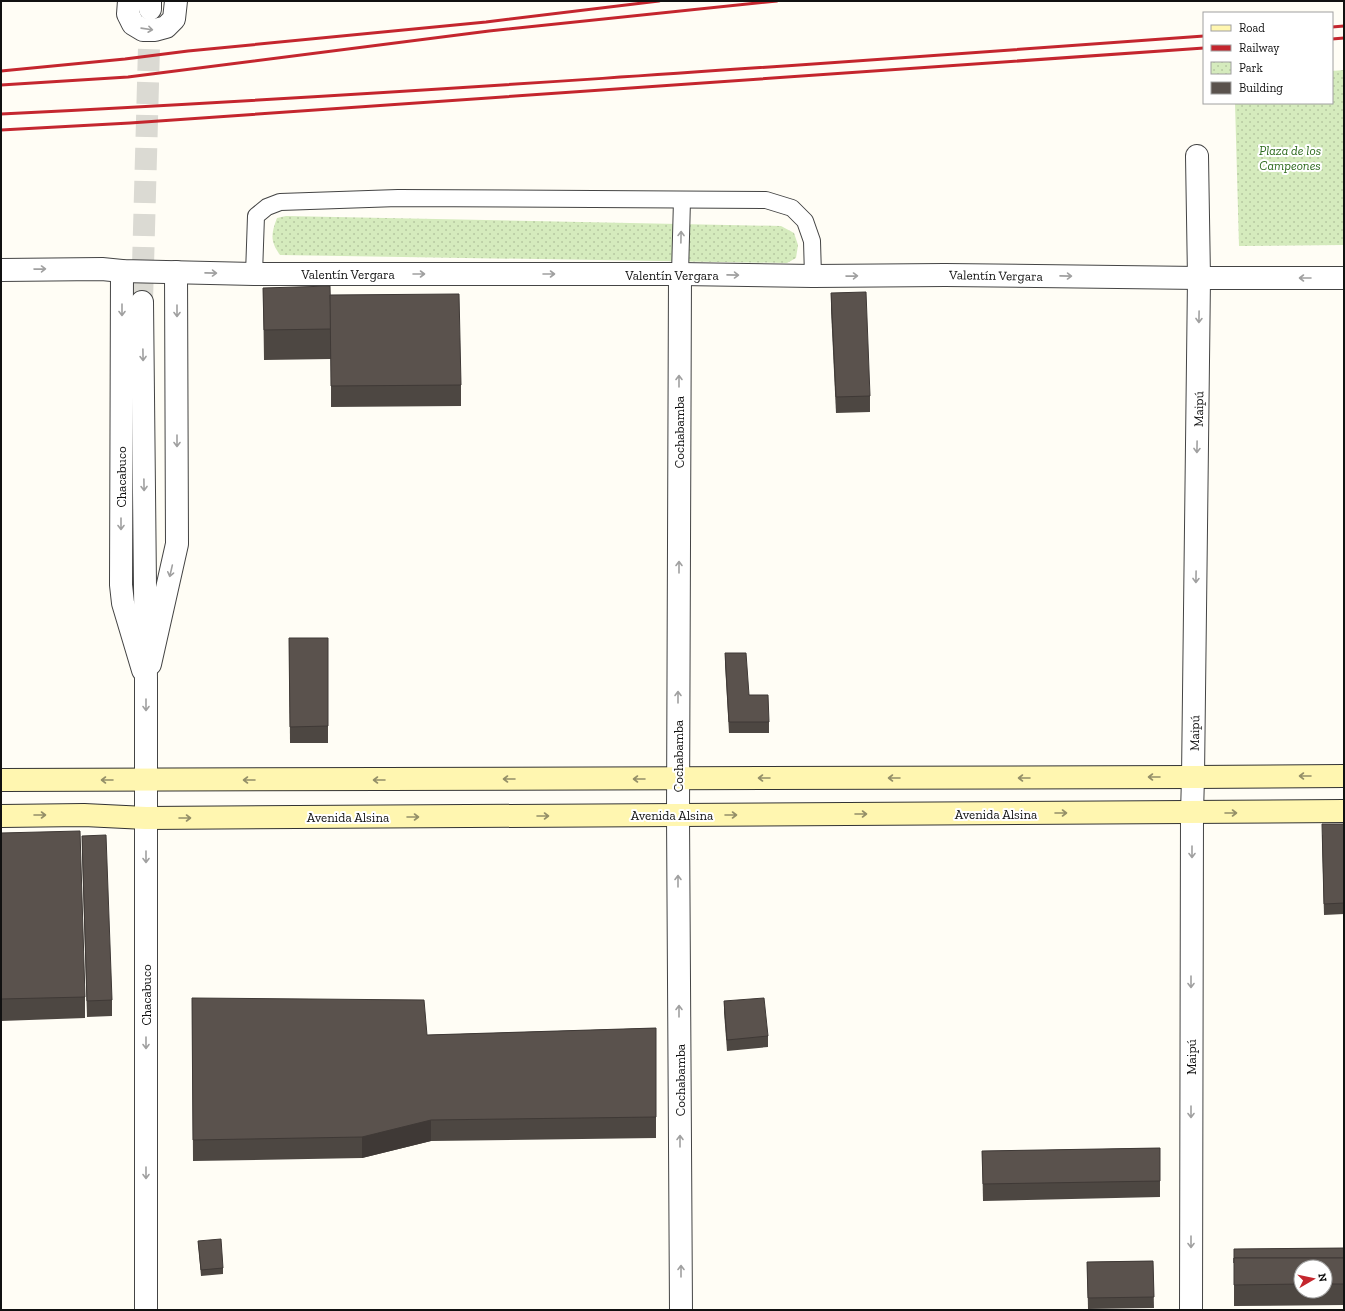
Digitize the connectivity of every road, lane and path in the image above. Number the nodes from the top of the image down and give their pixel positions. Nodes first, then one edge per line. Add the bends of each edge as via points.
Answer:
1 (129, 1) edge
2 (176, 1) edge
3 (1197, 156) dead end
4 (682, 200) junction
5 (1, 270) edge
6 (122, 271) junction
7 (176, 272) junction
8 (254, 274) junction
9 (680, 274) junction
10 (813, 276) junction
11 (1199, 278) junction
12 (1344, 278) edge
13 (142, 302) tunnel mouth
14 (146, 680) junction
15 (1344, 776) edge
16 (1193, 777) junction
17 (678, 778) junction
18 (1, 780) edge
19 (146, 781) junction
20 (1344, 811) edge
21 (1192, 813) junction
22 (678, 815) junction
23 (1, 816) edge
24 (146, 818) junction
25 (146, 1310) edge
26 (681, 1310) edge
27 (1191, 1310) edge

1 -> 2 street via 128,14 133,24 143,30 166,27 174,19
3 - 11 street, Maipú
4 - 8 lane via 398,198 280,202 267,207 256,216
9 -> 4 lane
4 - 10 lane via 766,200 792,208 805,221 812,241
5 -> 6 street, Valentín Vergara
6 - 7 street, Valentín Vergara
6 -> 14 street, Chacabuco via 121,585 123,603
7 -> 8 street, Valentín Vergara
7 -> 14 street, Chacabuco via 177,544
8 -> 9 street, Valentín Vergara
9 -> 10 street, Valentín Vergara
17 -> 9 street, Cochabamba
10 -> 11 street, Valentín Vergara via 945,274
12 -> 11 street, Valentín Vergara
11 -> 16 street, Maipú
13 -> 14 street, Chacabuco
14 -> 19 street, Chacabuco
15 -> 16 main road
16 -> 17 main road
16 - 21 street, Maipú
17 -> 19 main road
17 - 22 street, Cochabamba
19 -> 18 main road
19 - 24 street, Chacabuco
21 -> 20 main road, Avenida Alsina
22 -> 21 main road, Avenida Alsina
21 -> 27 street, Maipú
24 -> 22 main road, Avenida Alsina
26 -> 22 street, Cochabamba
23 -> 24 main road, Avenida Alsina via 84,815
24 -> 25 street, Chacabuco

